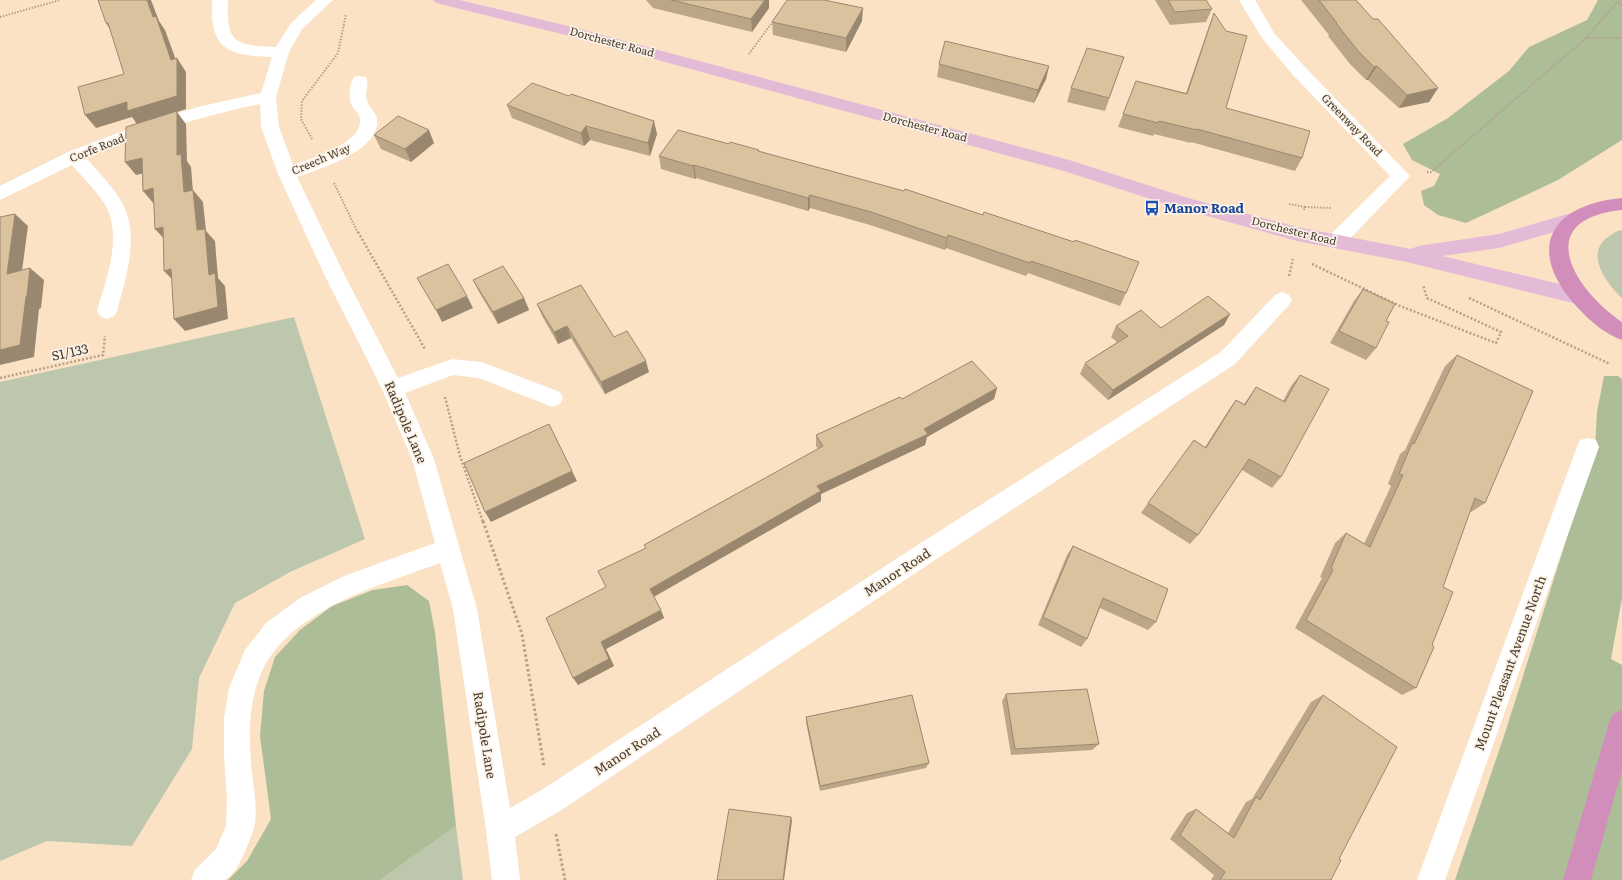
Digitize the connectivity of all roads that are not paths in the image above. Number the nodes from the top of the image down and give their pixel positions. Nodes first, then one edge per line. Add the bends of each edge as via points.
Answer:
1 (220, 0) edge
2 (325, 0) edge
3 (441, 0) edge
4 (1247, 0) edge
5 (281, 52) junction
6 (360, 81) dead end
7 (268, 97) junction
8 (74, 156) junction
9 (287, 174) junction
10 (1622, 187) edge
11 (0, 194) edge
12 (1616, 204) edge
13 (1571, 220) junction
14 (1335, 242) junction
15 (1407, 255) junction
16 (1580, 297) junction
17 (1282, 300) road end
18 (108, 312) road end
19 (1622, 332) edge
20 (393, 390) junction
21 (552, 398) dead end
22 (1588, 447) dead end
23 (448, 549) junction
24 (1622, 723) edge
25 (500, 830) junction
26 (205, 880) edge
27 (506, 880) edge
28 (1431, 880) edge
29 (1577, 880) edge

1 - 5 street via 218,17 221,32 227,43 238,49
2 - 5 street, Radipole Lane via 296,26
3 - 14 main road, Dorchester Road via 570,31 940,130 1069,166 1184,203
4 - 14 street, Greenway Road via 1268,35 1299,71 1401,176
5 - 7 street, Radipole Lane
6 - 9 street, Creech Way via 358,99 369,120 369,128 364,138 338,154
7 - 8 street, Corfe Road via 131,133
7 - 9 street, Radipole Lane via 270,127
8 - 11 street, Corfe Road
8 - 18 street via 112,201 120,220 121,256
9 - 20 street, Radipole Lane
10 - 12 highway
12 - 13 highway via 1588,210
13 - 15 main road, Dorchester Road via 1499,241
13 - 16 highway via 1561,234 1558,253 1565,274
14 - 15 main road, Dorchester Road
15 - 16 main road, Dorchester Road
16 - 19 highway via 1597,314
17 - 25 street, Manor Road via 1228,358 921,556 550,801
20 - 21 street via 452,367 481,370
20 - 23 street, Radipole Lane via 423,459
22 - 28 street, Mount Pleasant Avenue North
23 - 25 street, Radipole Lane via 465,609
23 - 26 street via 353,584 309,606 275,632 254,659 242,688 237,718 240,828 226,859
24 - 29 highway
25 - 27 street, Radipole Lane

